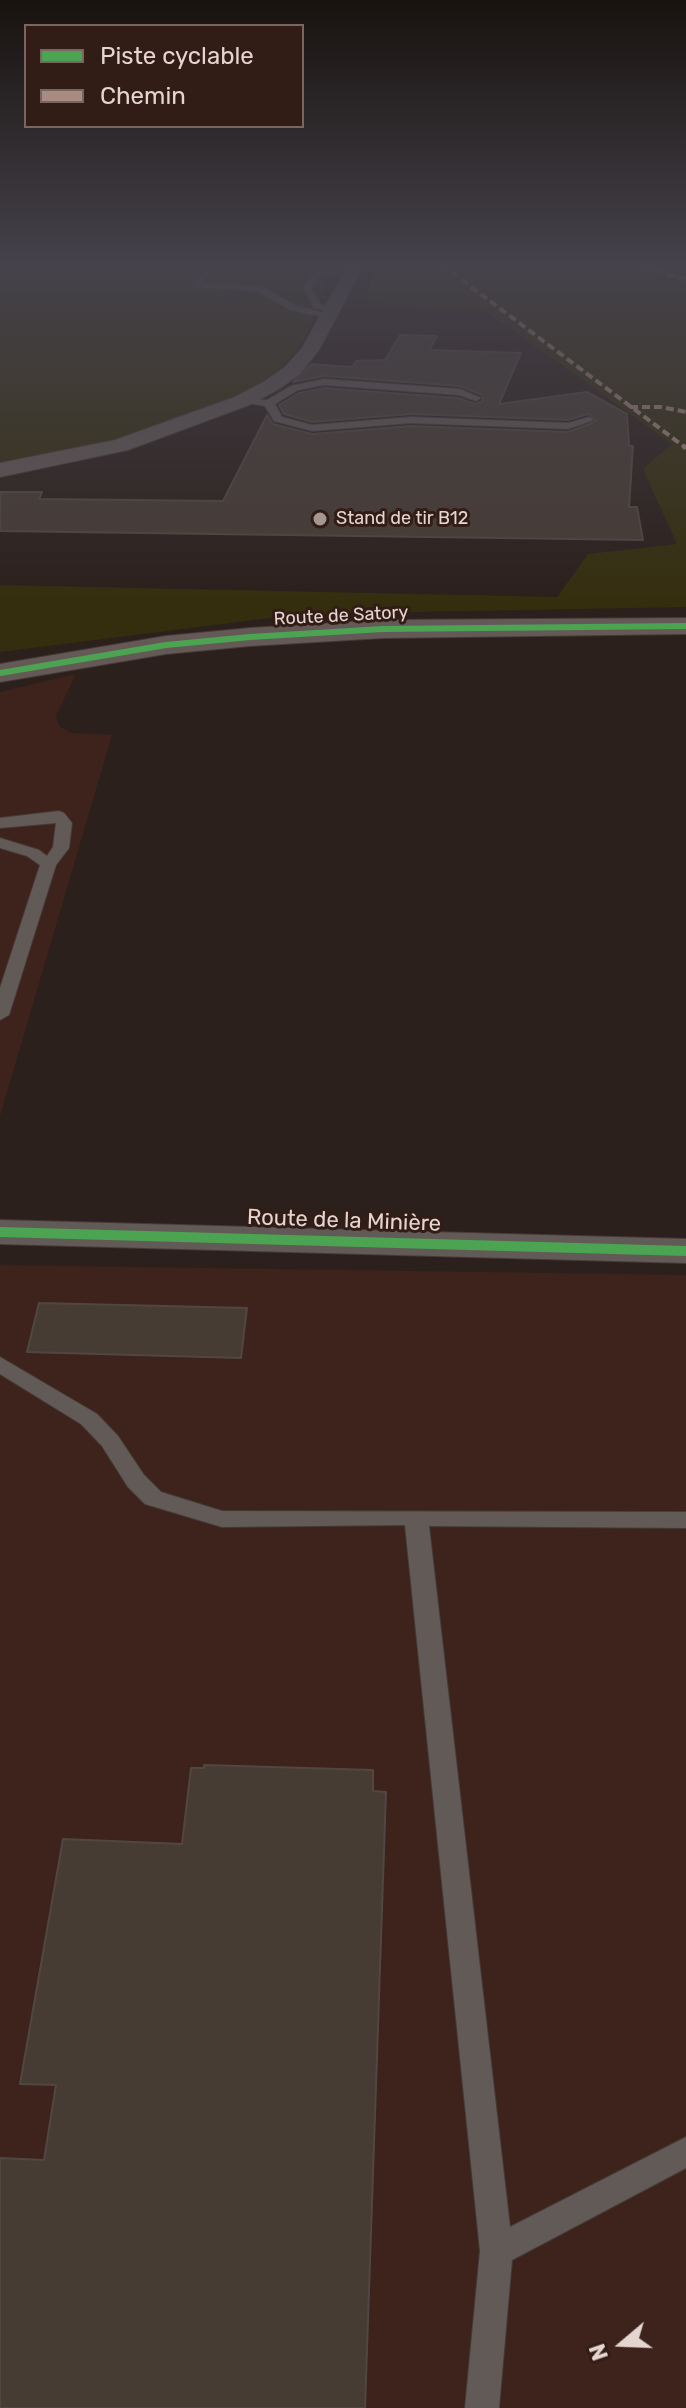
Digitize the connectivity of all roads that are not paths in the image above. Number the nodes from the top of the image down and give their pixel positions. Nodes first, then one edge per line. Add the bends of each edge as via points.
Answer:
1 (281, 377) edge
2 (476, 398) dead end
3 (242, 401) junction
4 (269, 403) junction
5 (589, 420) dead end
6 (0, 470) edge
7 (686, 614) edge
8 (686, 626) edge
9 (0, 660) edge
10 (0, 673) edge
11 (0, 823) edge
12 (0, 843) edge
13 (48, 864) junction
14 (0, 1015) edge
15 (0, 1232) edge
16 (686, 1251) edge
17 (0, 1364) edge
18 (416, 1517) junction
19 (686, 1520) edge
20 (686, 2152) edge
21 (496, 2251) junction
22 (482, 2408) edge

1 - 3 street
2 - 4 lane via 460,392 324,382 295,388
3 - 4 lane
3 - 6 street via 120,445
4 - 5 lane via 278,419 312,428 411,420 568,426
7 - 9 main road, Route de Satory via 379,618 243,627
8 - 10 main road, Route de Satory via 398,629 250,637 166,645
11 - 13 lane via 59,816 64,823 61,848
12 - 13 lane via 33,853
13 - 14 lane
15 - 16 street, Route de la Minière
17 - 18 lane via 89,1419 153,1498 180,1508 222,1519
18 - 19 lane
18 - 21 lane
20 - 21 lane
21 - 22 lane

